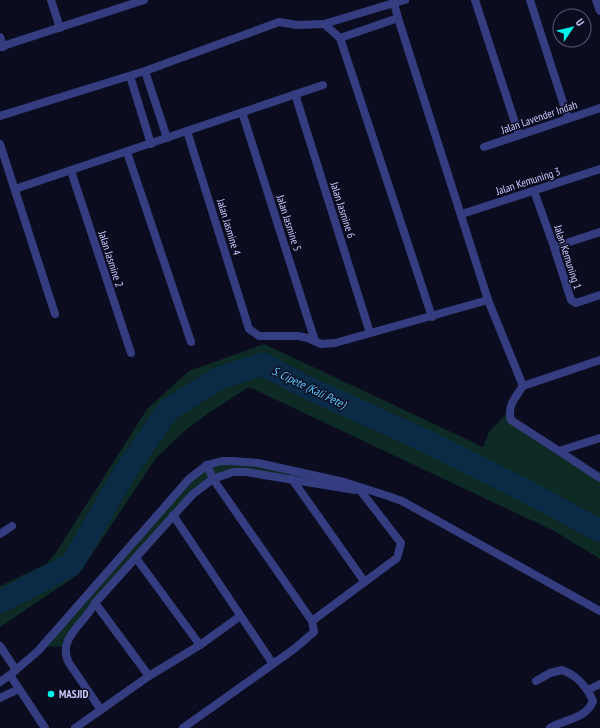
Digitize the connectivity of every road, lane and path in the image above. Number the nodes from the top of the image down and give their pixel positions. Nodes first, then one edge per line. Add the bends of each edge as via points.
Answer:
1 (51, 0) edge
2 (114, 0) edge
3 (144, 0) edge
4 (405, 0) edge
5 (475, 0) edge
6 (530, 0) edge
7 (596, 0) edge
8 (394, 4) junction
9 (117, 9) junction
10 (600, 11) edge
11 (398, 18) junction
12 (324, 24) junction
13 (60, 28) junction
14 (0, 37) edge
15 (340, 38) junction
16 (1, 47) edge
17 (145, 72) junction
18 (130, 76) junction
19 (323, 85) dead end
20 (294, 94) junction
21 (600, 108) edge
22 (242, 112) junction
23 (0, 116) edge
24 (568, 118) junction
25 (187, 131) junction
26 (519, 135) junction
27 (167, 138) junction
28 (0, 144) edge
29 (151, 144) junction
30 (484, 147) dead end
31 (127, 152) junction
32 (600, 169) edge
33 (71, 171) junction
34 (15, 189) junction
35 (534, 191) junction
36 (462, 214) junction
37 (600, 232) edge
38 (554, 247) junction
39 (600, 295) edge
40 (488, 300) junction
41 (55, 314) dead end
42 (432, 316) junction
43 (370, 333) junction
44 (315, 341) junction
45 (190, 342) dead end
46 (131, 353) dead end
47 (600, 360) edge
48 (522, 386) junction
49 (600, 438) edge
50 (559, 451) junction
51 (207, 465) junction
52 (287, 470) junction
53 (600, 478) edge
54 (214, 479) junction
55 (294, 481) junction
56 (360, 489) junction
57 (173, 515) junction
58 (12, 526) dead end
59 (0, 534) edge
60 (136, 558) junction
61 (364, 581) junction
62 (95, 604) junction
63 (600, 612) edge
64 (239, 617) junction
65 (312, 621) junction
66 (200, 644) junction
67 (0, 646) edge
68 (273, 664) junction
69 (13, 673) junction
70 (149, 676) junction
71 (536, 681) dead end
72 (0, 682) edge
73 (600, 684) edge
74 (19, 689) junction
75 (588, 690) junction
76 (0, 698) edge
77 (101, 710) junction
78 (571, 724) edge
79 (45, 728) edge
80 (75, 728) edge
81 (183, 728) edge
82 (550, 728) edge

1 - 13 street
2 - 9 street
3 - 9 street
4 - 8 street
5 - 26 street
6 - 24 street
7 - 10 street
8 - 11 street
8 - 12 street
9 - 13 street
11 - 15 street
11 - 36 street
12 - 15 street
12 - 17 street via 297,25 279,22
13 - 16 street
14 - 16 street
15 - 42 street
17 - 18 street
17 - 27 street
18 - 23 street
18 - 29 street
19 - 20 street
20 - 22 street
20 - 43 street, Jalan Jasmine 6
21 - 24 street, Jalan Lavender Indah
22 - 25 street
22 - 44 street, Jalan Jasmine 5
24 - 26 street, Jalan Lavender Indah
25 - 27 street
25 - 44 street, Jalan Jasmine 4 via 249,330 259,336 298,336
26 - 30 street, Jalan Lavender Indah
27 - 29 street
28 - 34 street
29 - 31 street
31 - 33 street
31 - 45 street
32 - 35 street, Jalan Kemuning 3
33 - 34 street
33 - 46 street, Jalan Jasmine 2
34 - 41 street
35 - 36 street, Jalan Kemuning 3
35 - 38 street, Jalan Kemuning 1
36 - 40 street
37 - 38 street
38 - 39 street, Jalan Kemuning 1 via 571,300 576,303
40 - 42 street
40 - 48 street
42 - 43 street
43 - 44 street via 335,344 321,344
47 - 48 street
48 - 50 street via 512,401 509,411 511,420
49 - 50 street
50 - 53 street
51 - 52 street via 231,461 258,463
51 - 54 street
51 - 69 street via 189,479 50,637
52 - 55 street
52 - 56 street via 344,482
54 - 55 street via 233,472 246,472
54 - 57 street via 193,494
54 - 65 street
55 - 56 street
55 - 61 street
56 - 61 street via 401,543 397,558
56 - 63 street via 402,501
57 - 60 street
57 - 64 street
58 - 59 street
60 - 62 street
60 - 66 street
61 - 65 street
62 - 70 street
62 - 77 street via 65,647 66,655
64 - 66 street
64 - 68 street
65 - 68 street via 314,632
66 - 70 street
67 - 69 street
68 - 81 street
69 - 72 street
69 - 74 street
70 - 77 street
71 - 75 street via 562,670
73 - 75 street
74 - 76 street
74 - 79 street
75 - 78 street via 593,701 591,707
77 - 80 street
78 - 82 street

